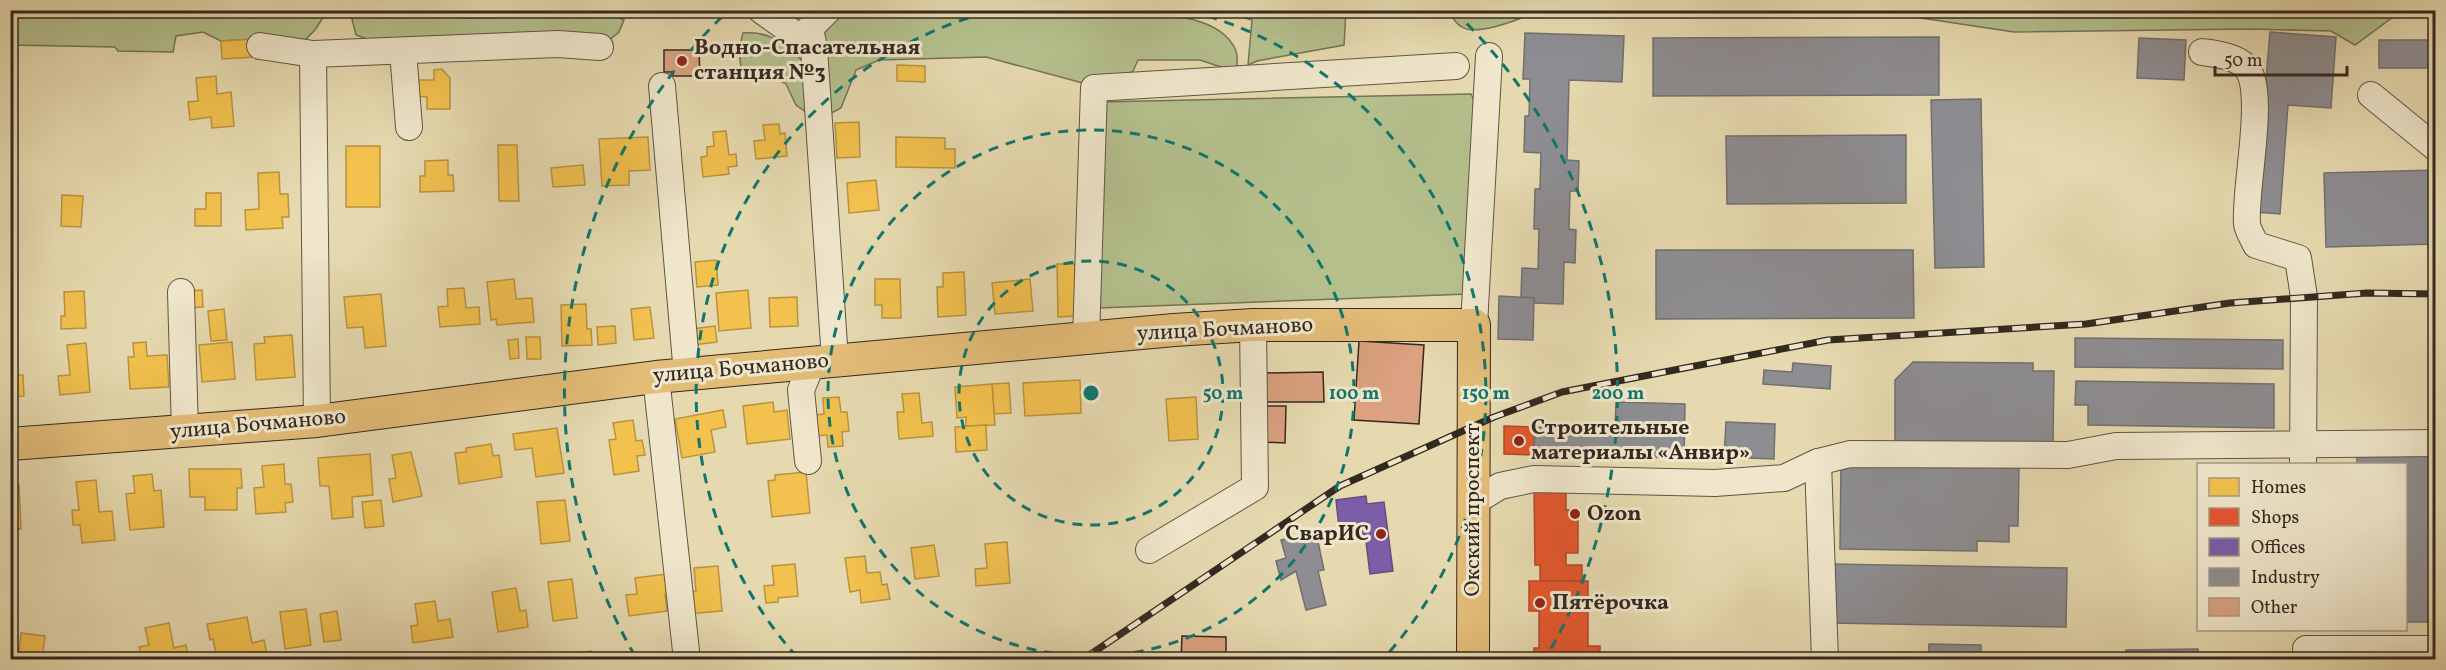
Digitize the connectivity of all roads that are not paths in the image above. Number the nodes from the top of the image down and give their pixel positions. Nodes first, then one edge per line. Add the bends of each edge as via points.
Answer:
1 (761, 10) edge
2 (828, 10) edge
3 (260, 46) dead end
4 (600, 47) dead end
5 (813, 48) junction
6 (403, 51) junction
7 (2202, 52) dead end
8 (313, 54) junction
9 (1489, 56) dead end
10 (1456, 66) dead end
11 (662, 86) dead end
12 (2371, 95) dead end
13 (409, 127) dead end
14 (2436, 148) edge
15 (181, 292) dead end
16 (1253, 325) junction
17 (1474, 325) junction
18 (1086, 339) junction
19 (824, 361) junction
20 (687, 374) junction
21 (656, 377) junction
22 (317, 421) junction
23 (185, 432) junction
24 (2436, 443) edge
25 (10, 444) edge
26 (2302, 455) edge
27 (808, 461) dead end
28 (1818, 462) junction
29 (1474, 502) junction
30 (1149, 550) dead end
31 (2305, 646) edge
32 (2436, 649) edge
33 (687, 660) edge
34 (1473, 660) edge
35 (1826, 660) edge

1 - 5 street
2 - 5 street via 810,28
3 - 8 street
4 - 6 street via 558,44
5 - 19 street
6 - 8 street
6 - 13 street
7 - 26 street via 2223,55 2246,67 2254,85 2247,226 2256,245 2298,258 2304,297
8 - 22 street
9 - 17 street
10 - 18 street via 1094,88
11 - 20 street
12 - 14 street
15 - 23 street
16 - 17 main road, улица Бочманово
16 - 18 main road, улица Бочманово
16 - 30 street via 1255,487
17 - 29 main road, Окский проспект
18 - 19 main road, улица Бочманово
19 - 20 main road, улица Бочманово
19 - 27 street via 801,390
20 - 21 main road, улица Бочманово
21 - 22 main road, улица Бочманово
21 - 33 street
22 - 23 main road, улица Бочманово
23 - 25 main road, улица Бочманово
24 - 26 street
26 - 28 street via 2116,446 2068,455 1850,454
28 - 29 street via 1784,477 1715,483 1534,479 1500,486
28 - 35 street
29 - 34 main road, Окский проспект
31 - 32 street

